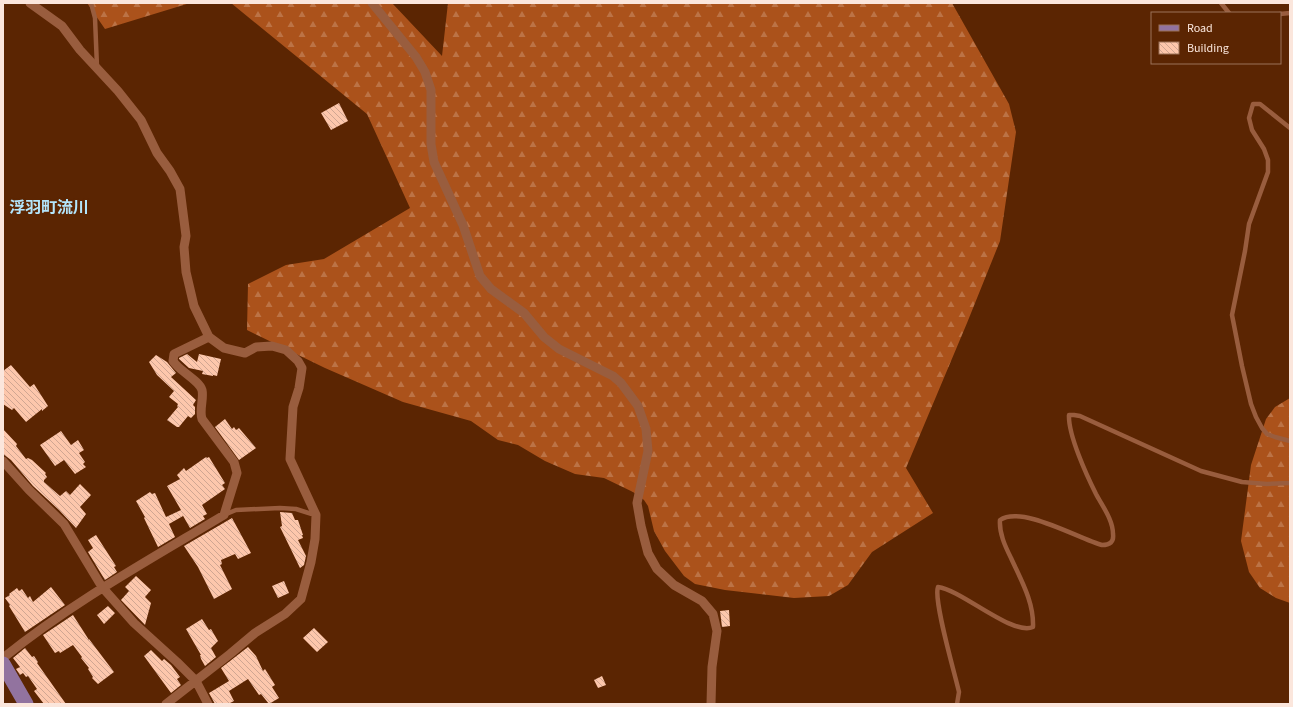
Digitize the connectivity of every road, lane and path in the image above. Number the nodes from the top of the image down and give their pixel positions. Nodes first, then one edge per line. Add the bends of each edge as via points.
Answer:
1 (30, 3) edge
2 (91, 3) edge
3 (372, 3) edge
4 (1222, 3) edge
5 (1228, 12) edge
6 (98, 69) junction
7 (1290, 128) edge
8 (209, 337) junction
9 (1290, 441) edge
10 (5, 466) edge
11 (1290, 483) edge
12 (224, 515) junction
13 (316, 515) junction
14 (102, 587) junction
15 (3, 658) edge
16 (3, 664) edge
17 (196, 681) junction
18 (26, 704) edge
19 (166, 704) edge
20 (208, 704) edge
21 (712, 704) edge
22 (957, 704) edge

1 - 6 street via 62,26
2 - 6 lane via 95,18
3 - 21 street via 425,72 431,90 431,144 434,162 463,225 480,276 491,290 524,313 544,337 559,349 613,376 638,406 646,429 648,451 637,503 641,526 648,553 657,569 674,585 702,601 713,614 717,631 712,667
4 - 5 lane
6 - 8 street via 141,120 157,153 180,189 186,236 186,272 194,306
7 - 9 lane via 1260,104 1253,104 1249,118 1252,130 1268,160 1268,172 1249,224 1232,315 1256,417 1267,434
8 - 12 street via 174,354 173,361 200,385 202,419 234,462 237,473
8 - 13 street via 224,348 245,353 256,347 272,346 286,350 298,361 302,368 293,407 290,459
10 - 14 street via 64,524
11 - 22 lane via 1242,482 1201,471 1080,416 1069,415 1076,447 1112,524 1112,541 1108,545 1102,545 1048,523 1018,516 1004,517 1000,520 1003,541 1031,603 1033,627 1022,628 996,617 947,589 938,588 936,591 939,609 959,692
12 - 13 lane via 236,510 285,508
12 - 14 street
13 - 17 street via 314,547 301,599
14 - 15 street via 30,636
14 - 17 street via 134,624
16 - 18 main road
17 - 19 street
17 - 20 street

